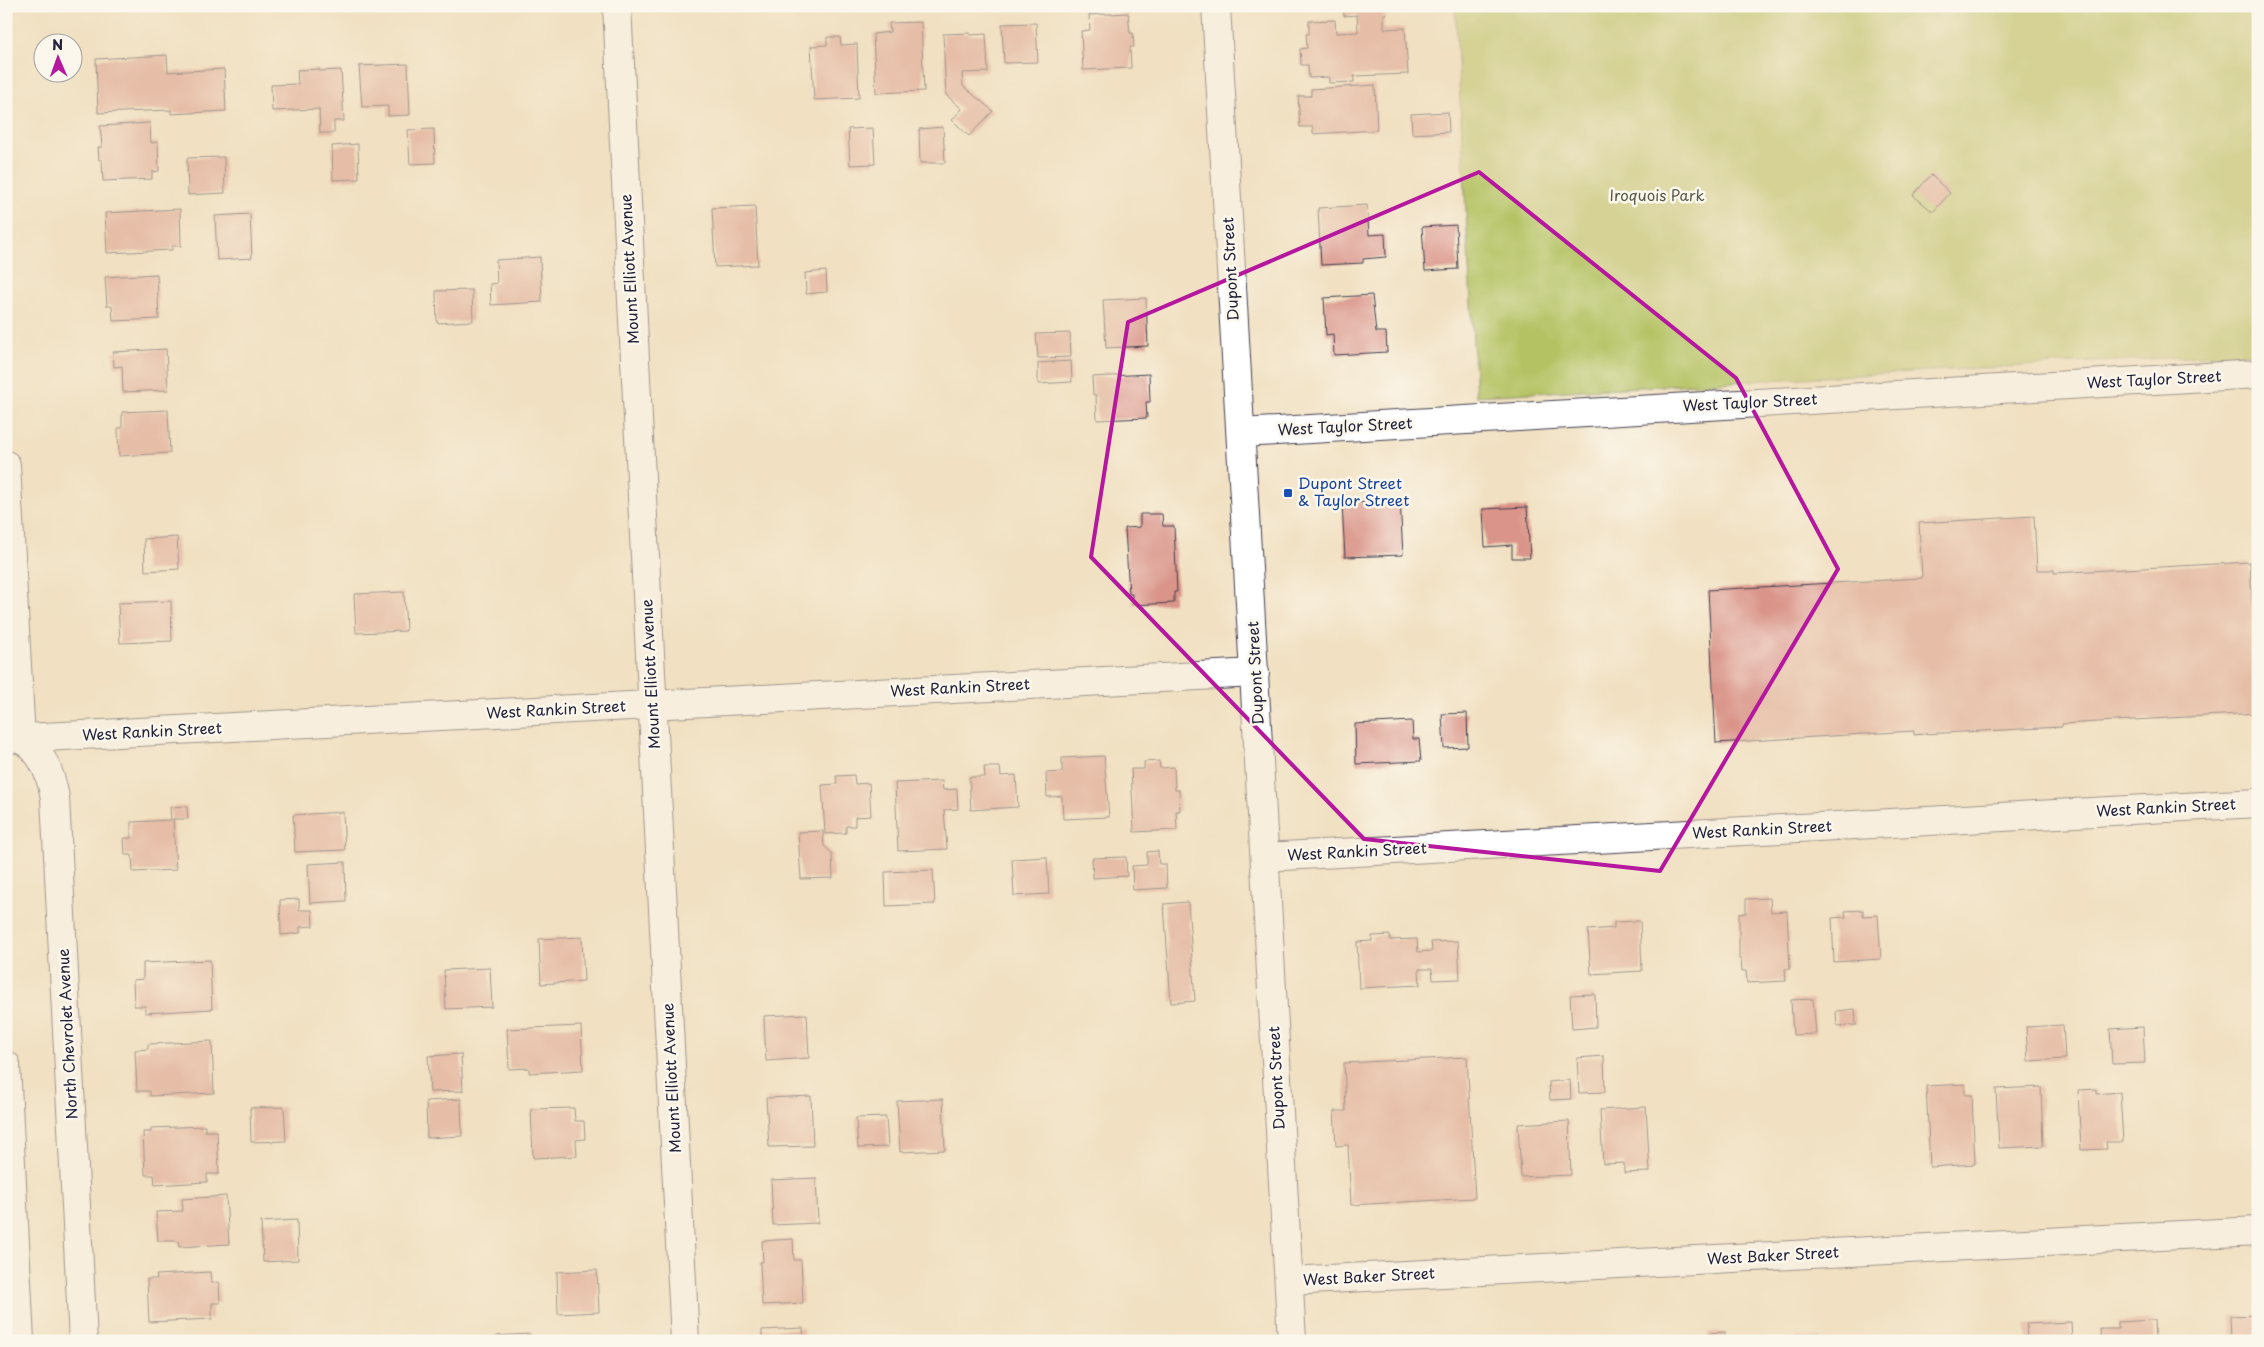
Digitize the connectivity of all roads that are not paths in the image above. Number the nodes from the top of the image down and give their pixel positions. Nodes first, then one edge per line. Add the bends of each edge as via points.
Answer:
1 (617, 6) edge
2 (1216, 6) edge
3 (2258, 374) edge
4 (1241, 432) junction
5 (6, 464) edge
6 (1255, 673) junction
7 (652, 705) junction
8 (11, 744) edge
9 (2258, 803) edge
10 (1265, 857) junction
11 (6, 1065) edge
12 (2258, 1231) edge
13 (1288, 1281) junction
14 (20, 1341) edge
15 (83, 1341) edge
16 (685, 1341) edge
17 (1292, 1341) edge

1 - 7 street, Mount Elliott Avenue
2 - 4 street, Dupont Street
3 - 4 street, West Taylor Street
4 - 6 street, Dupont Street
5 - 8 street
6 - 7 street, West Rankin Street
6 - 10 street, Dupont Street
7 - 8 street, West Rankin Street
7 - 16 street, Mount Elliott Avenue
8 - 15 street, North Chevrolet Avenue via 28,743 42,758 55,798
9 - 10 street, West Rankin Street
10 - 13 street, Dupont Street
11 - 14 street
12 - 13 street, West Baker Street
13 - 17 street, Dupont Street

